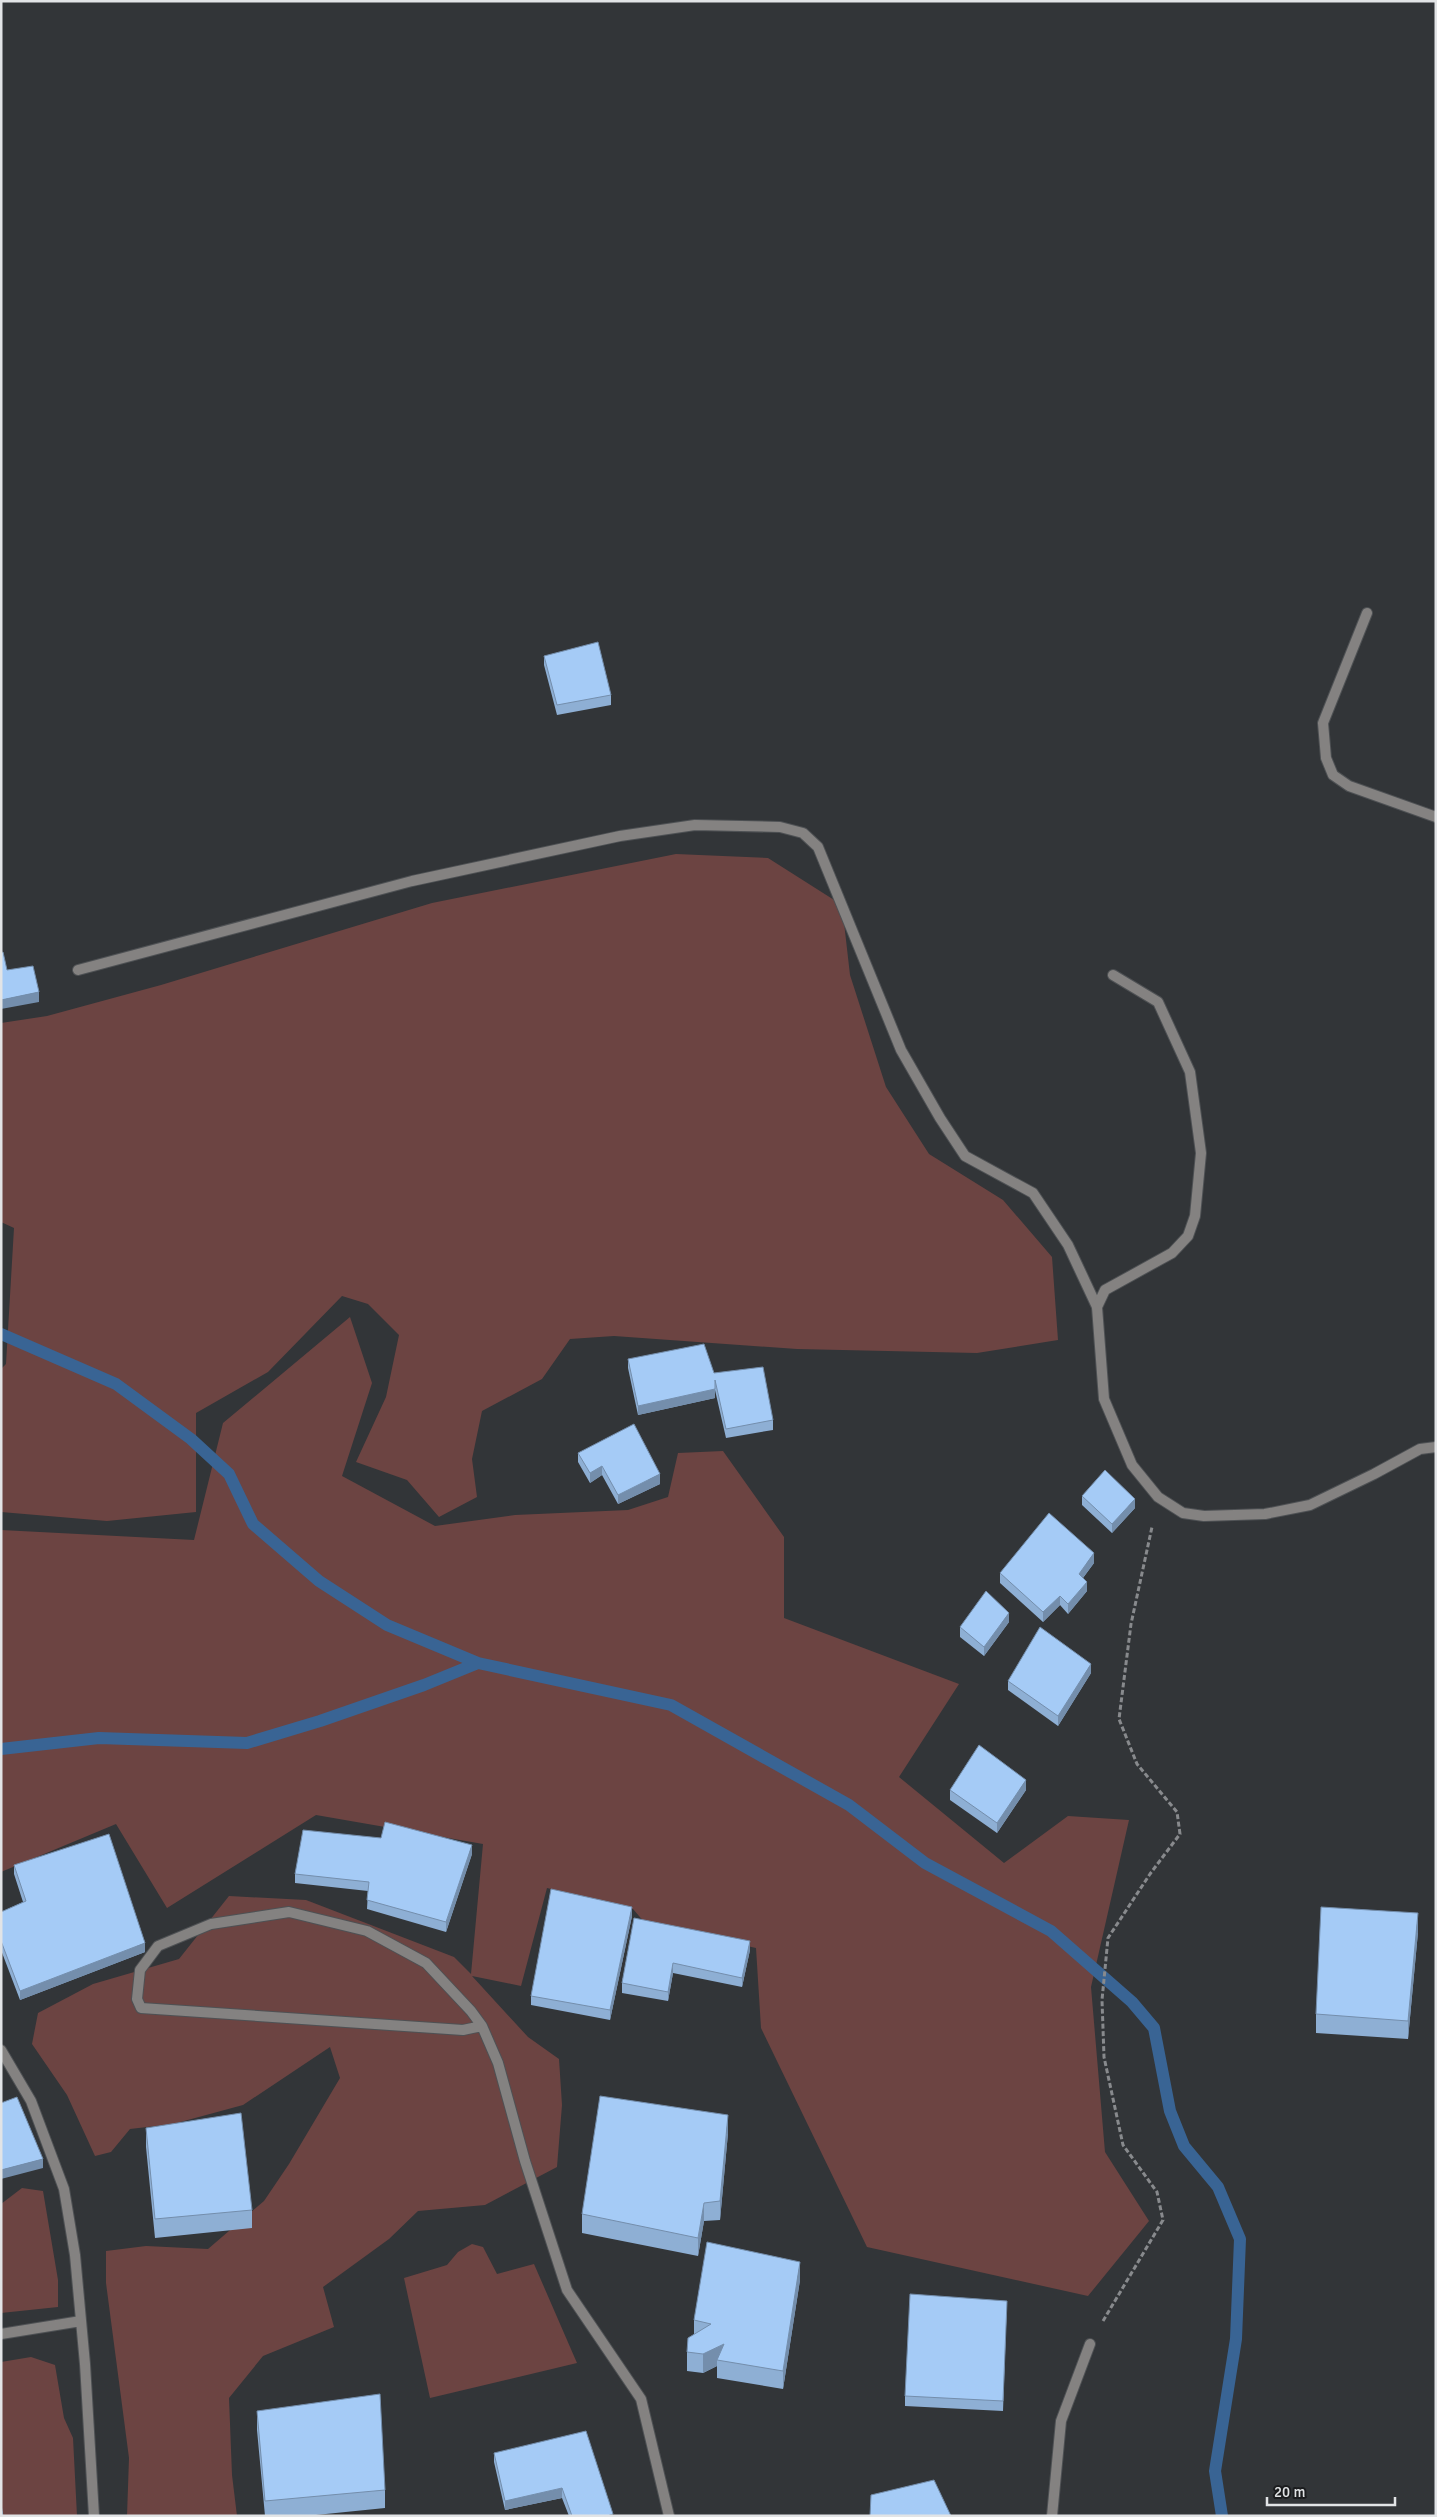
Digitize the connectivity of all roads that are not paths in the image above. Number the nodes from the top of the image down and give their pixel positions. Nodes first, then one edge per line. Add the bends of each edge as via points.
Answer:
1 (1367, 613) dead end
2 (1436, 817) edge
3 (78, 970) dead end
4 (1113, 974) dead end
5 (1097, 1307) junction
6 (1436, 1447) edge
7 (482, 2026) junction
8 (1, 2050) edge
9 (82, 2321) junction
10 (1, 2334) edge
11 (1090, 2344) road end
12 (94, 2516) edge
13 (669, 2516) edge
14 (1052, 2516) edge

1 - 2 street via 1323,723 1326,758 1333,775 1349,786
3 - 5 street via 412,882 620,836 695,825 780,828 803,833 818,847 901,1050 940,1118 965,1156 1033,1193 1068,1244
4 - 5 street via 1158,1002 1190,1072 1201,1153 1195,1216 1188,1236 1172,1253 1105,1290
5 - 6 street via 1104,1399 1132,1466 1158,1497 1183,1513 1265,1514 1310,1505 1420,1449
7 - 7 street via 426,1963 367,1931 290,1912 211,1924 158,1946 140,1970 137,1999 141,2008 463,2030
7 - 13 street via 498,2063 525,2161 567,2290 641,2399
8 - 9 street via 31,2101 64,2189
9 - 10 street
9 - 12 street
11 - 14 street via 1061,2421

